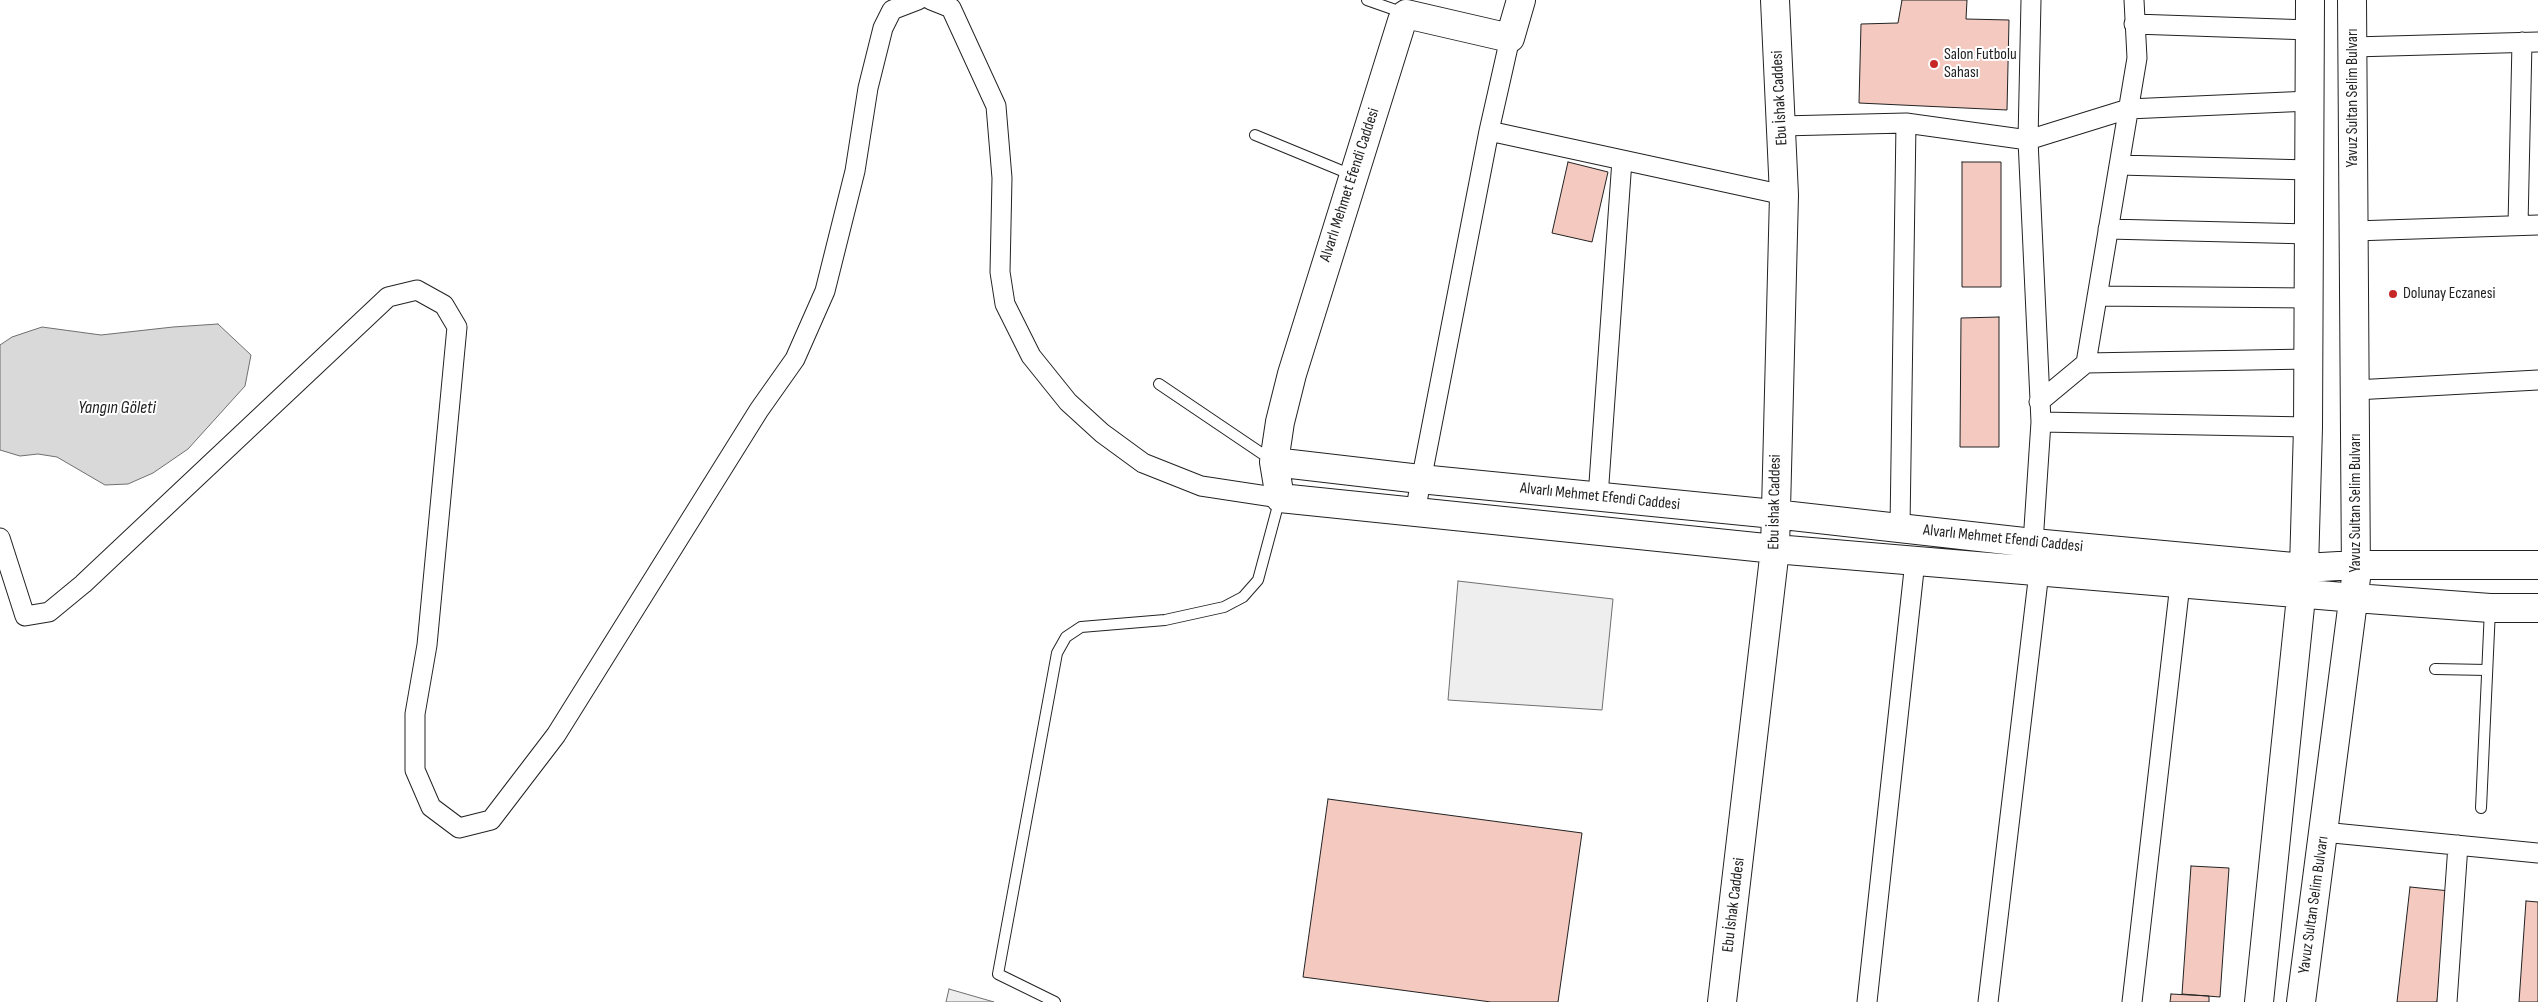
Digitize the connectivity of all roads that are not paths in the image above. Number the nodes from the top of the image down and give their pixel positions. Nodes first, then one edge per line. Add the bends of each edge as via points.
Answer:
1 (918, 0) edge
2 (931, 0) edge
3 (1367, 0) edge
4 (1521, 0) edge
5 (1775, 0) edge
6 (2031, 0) edge
7 (2134, 0) edge
8 (2310, 0) edge
9 (2352, 0) edge
10 (1406, 14) junction
11 (2134, 24) junction
12 (2310, 30) junction
13 (1510, 38) junction
14 (2530, 42) edge
15 (2353, 47) junction
16 (2310, 101) junction
17 (2128, 109) junction
18 (1906, 123) junction
19 (1781, 126) junction
20 (1489, 130) junction
21 (1256, 135) dead end
22 (2028, 140) junction
23 (1622, 160) junction
24 (2119, 165) junction
25 (2309, 170) junction
26 (1352, 175) junction
27 (1784, 195) junction
28 (2538, 225) edge
29 (2518, 226) junction
30 (2108, 229) junction
31 (2354, 231) junction
32 (2309, 234) junction
33 (2097, 296) junction
34 (2309, 298) junction
35 (2308, 359) junction
36 (2086, 364) junction
37 (2538, 380) edge
38 (1159, 384) dead end
39 (2355, 390) junction
40 (2039, 402) junction
41 (2041, 422) junction
42 (2308, 427) junction
43 (1274, 462) junction
44 (1420, 479) junction
45 (1598, 497) junction
46 (1280, 498) junction
47 (1415, 512) junction
48 (1774, 514) junction
49 (1900, 527) junction
50 (0, 538) edge
51 (2033, 543) junction
52 (1775, 549) junction
53 (1915, 560) junction
54 (2356, 565) junction
55 (2538, 565) edge
56 (2039, 572) junction
57 (2303, 581) junction
58 (2180, 584) junction
59 (2355, 598) junction
60 (2490, 608) junction
61 (2538, 608) edge
62 (2436, 669) dead end
63 (2487, 670) junction
64 (2481, 808) dead end
65 (2323, 832) junction
66 (2458, 845) junction
67 (2538, 854) edge
68 (1055, 1002) edge
69 (1722, 1002) edge
70 (1867, 1002) edge
71 (1988, 1002) edge
72 (2132, 1002) edge
73 (2259, 1002) edge
74 (2301, 1002) edge
75 (2447, 1002) edge

1 - 50 street via 892,10 883,28 868,88 855,171 824,291 795,359 759,410 556,735 491,820 459,828 431,807 415,770 415,714 427,645 457,327 444,305 417,290 388,297 83,584 49,612 25,616
2 - 46 street via 951,8 996,106 1002,178 1000,272 1005,304 1031,356 1068,402 1102,433 1143,463 1201,486
3 - 10 lane
4 - 13 street
5 - 19 street, Ebu İshak Caddesi
6 - 22 street
7 - 11 street
8 - 12 street
9 - 15 street, Yavuz Sultan Selim Bulvarı
10 - 13 street
10 - 26 street, Alvarlı Mehmet Efendi Caddesi
11 - 12 street
11 - 17 street via 2136,58
12 - 16 street
13 - 20 street
14 - 15 street
14 - 29 street
15 - 31 street, Yavuz Sultan Selim Bulvarı
16 - 17 street
16 - 25 street
17 - 22 street
17 - 24 street
18 - 19 street
18 - 22 street
18 - 49 street
19 - 27 street, Ebu İshak Caddesi
20 - 23 street
20 - 44 street
21 - 26 lane
22 - 40 street
23 - 27 street
23 - 45 street
24 - 25 street
24 - 30 street
25 - 32 street
26 - 43 street, Alvarlı Mehmet Efendi Caddesi via 1292,374
27 - 48 street, Ebu İshak Caddesi
28 - 29 street
29 - 31 street
30 - 32 street
30 - 33 street
31 - 39 street, Yavuz Sultan Selim Bulvarı
32 - 34 street
33 - 34 street
33 - 36 street
34 - 35 street
35 - 36 street
35 - 42 street
36 - 40 street
37 - 39 street
38 - 43 lane
39 - 54 street, Yavuz Sultan Selim Bulvarı
40 - 41 street
41 - 42 street
41 - 51 street
42 - 57 street
43 - 44 street, Alvarlı Mehmet Efendi Caddesi
43 - 46 street
44 - 45 street, Alvarlı Mehmet Efendi Caddesi
44 - 47 street
45 - 48 street, Alvarlı Mehmet Efendi Caddesi
46 - 47 street
46 - 68 lane via 1258,580 1243,597 1224,607 1165,620 1081,628 1066,637 1057,653 998,974
47 - 52 street
48 - 49 street, Alvarlı Mehmet Efendi Caddesi
48 - 52 street, Ebu İshak Caddesi
49 - 51 street, Alvarlı Mehmet Efendi Caddesi
51 - 56 street
51 - 57 street, Alvarlı Mehmet Efendi Caddesi
52 - 53 street
52 - 69 street, Ebu İshak Caddesi
53 - 56 street
53 - 70 street
54 - 55 street, Alvarlı Mehmet Efendi Caddesi
54 - 57 street, Alvarlı Mehmet Efendi Caddesi
54 - 59 street, Yavuz Sultan Selim Bulvarı
56 - 58 street
56 - 71 street
57 - 58 street
57 - 59 street
57 - 73 street
58 - 72 street
59 - 60 street
59 - 65 street, Yavuz Sultan Selim Bulvarı
60 - 61 street
60 - 63 lane
62 - 63 lane
63 - 64 lane
65 - 66 street
65 - 74 street, Yavuz Sultan Selim Bulvarı
66 - 67 street
66 - 75 street

